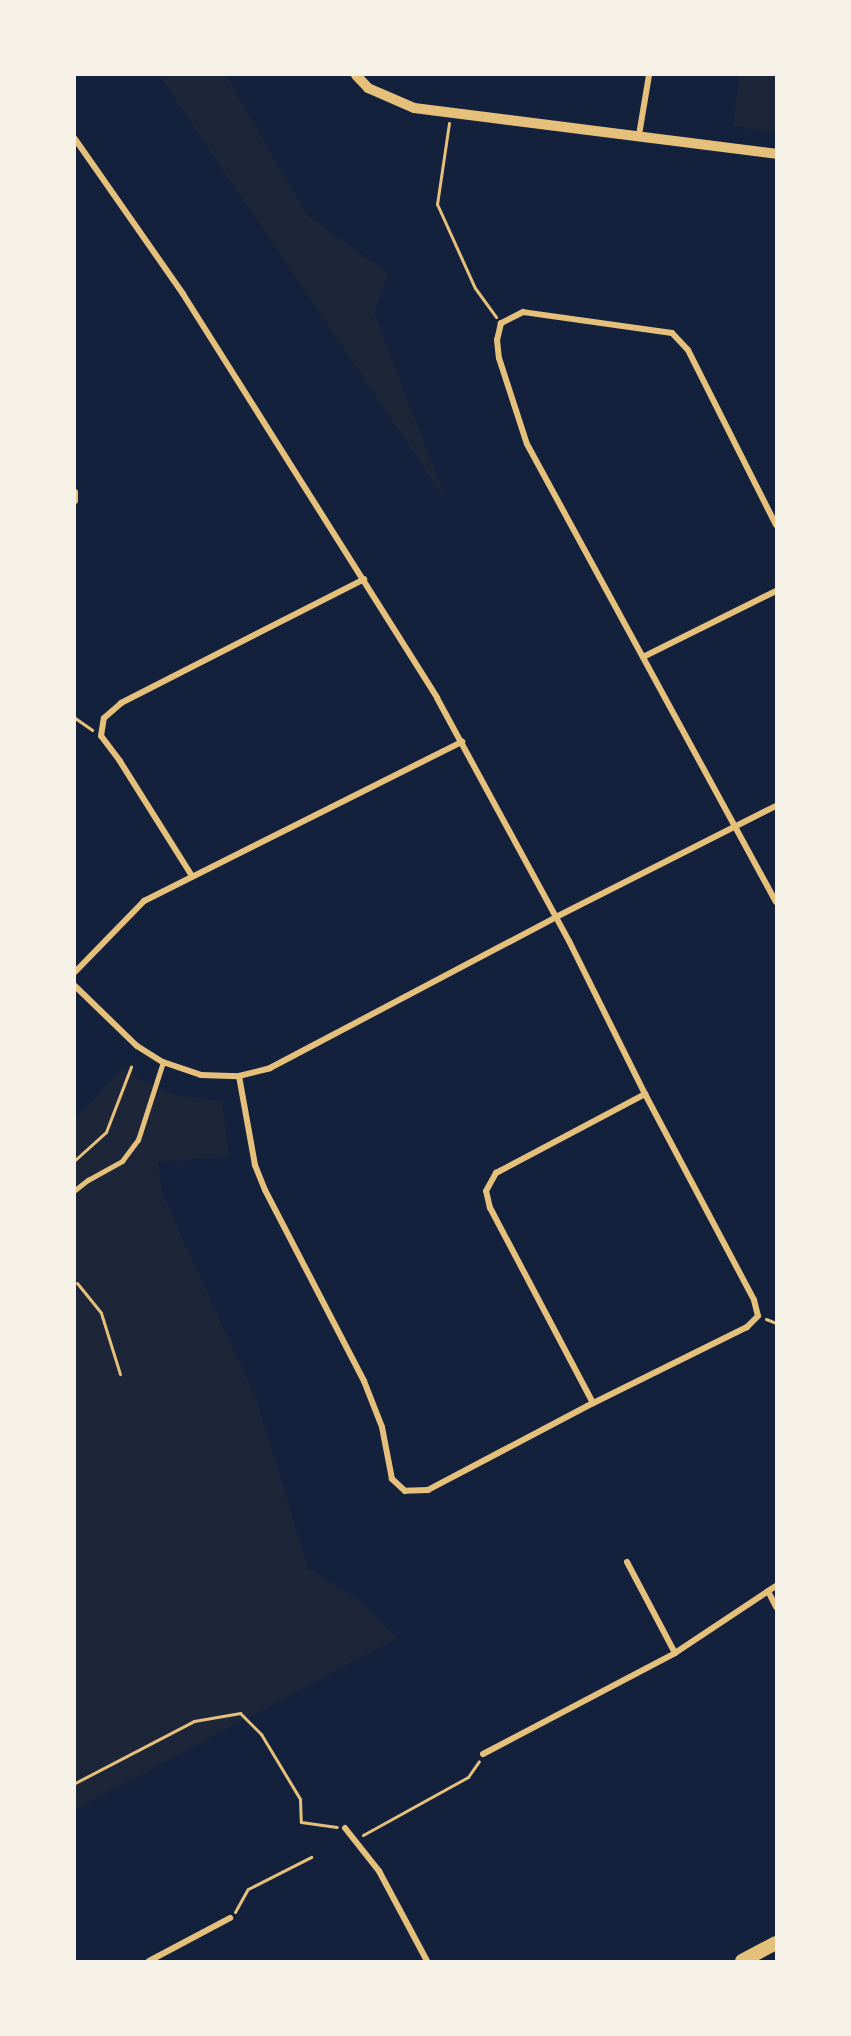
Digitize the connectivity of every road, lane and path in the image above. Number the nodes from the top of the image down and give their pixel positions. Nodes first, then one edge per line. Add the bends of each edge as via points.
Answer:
1 (357, 75) edge
2 (649, 75) edge
3 (450, 114) junction
4 (639, 135) junction
5 (75, 139) edge
6 (776, 154) edge
7 (501, 323) junction
8 (75, 492) edge
9 (75, 501) edge
10 (776, 525) edge
11 (364, 579) junction
12 (776, 591) edge
13 (643, 657) junction
14 (75, 718) edge
15 (101, 736) junction
16 (462, 742) junction
17 (776, 806) edge
18 (735, 827) junction
19 (192, 876) junction
20 (776, 902) edge
21 (556, 916) junction
22 (75, 972) edge
23 (75, 986) edge
24 (163, 1062) junction
25 (131, 1067) dead end
26 (239, 1076) junction
27 (645, 1094) junction
28 (75, 1160) edge
29 (75, 1190) edge
30 (77, 1283) dead end
31 (120, 1374) dead end
32 (593, 1403) junction
33 (627, 1562) dead end
34 (776, 1586) edge
35 (768, 1591) junction
36 (776, 1607) edge
37 (675, 1653) junction
38 (483, 1755) joint
39 (75, 1783) edge
40 (345, 1828) joint
41 (356, 1839) junction
42 (311, 1857) dead end
43 (230, 1918) joint
44 (776, 1943) edge
45 (149, 1961) edge
46 (427, 1961) edge
47 (742, 1961) edge

1 - 3 street via 368,88 414,108
2 - 4 street
3 - 4 street
3 - 7 path via 437,204 475,288
4 - 6 street
5 - 11 street via 183,294
7 - 10 street via 523,312 672,333 688,350
7 - 13 street via 497,340 499,358 527,444
8 - 9 street
11 - 15 street via 121,703 104,718
11 - 16 street
12 - 13 street
13 - 18 street
14 - 15 path
15 - 19 street
16 - 19 street via 320,816
16 - 21 street
17 - 18 street
18 - 20 street
18 - 21 street
19 - 22 street via 144,902
21 - 26 street via 270,1068
21 - 27 street
23 - 24 street via 137,1046
24 - 26 street via 201,1075
24 - 29 lane via 138,1140 122,1161
25 - 28 path via 106,1132
26 - 32 street via 255,1165 364,1381 382,1427 392,1479 405,1491 428,1490
27 - 32 street via 496,1173 486,1191 490,1208
27 - 32 street via 754,1300 758,1316 747,1328
30 - 31 path via 100,1313
33 - 37 street
34 - 35 street
35 - 36 street
35 - 37 street
37 - 38 street
38 - 41 path via 468,1777
39 - 40 path via 194,1721 240,1713 261,1734 300,1799 301,1822
40 - 41 street
41 - 46 street via 379,1871
42 - 43 path via 248,1889
43 - 45 street
44 - 47 main road

